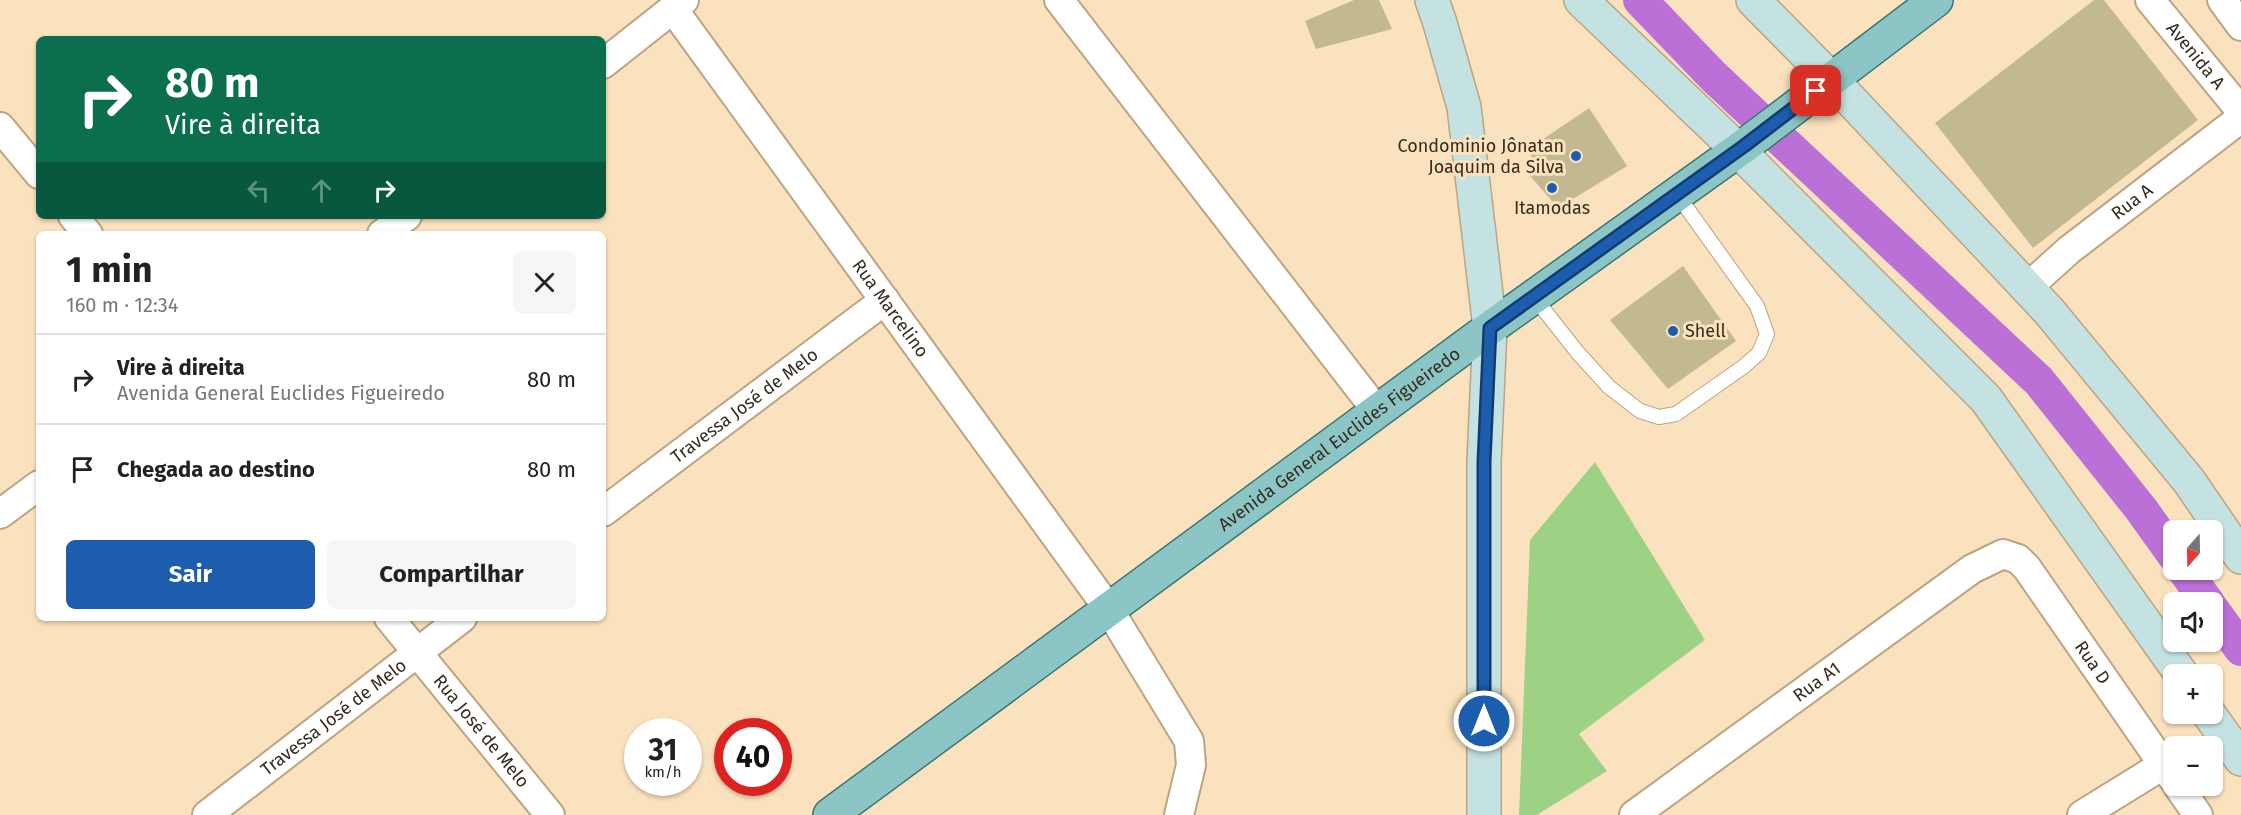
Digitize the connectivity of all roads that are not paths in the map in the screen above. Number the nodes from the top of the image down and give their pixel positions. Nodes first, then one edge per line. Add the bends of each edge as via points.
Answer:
1 (1059, 0) edge
2 (1432, 0) edge
3 (1581, 0) edge
4 (1753, 0) edge
5 (1936, 0) edge
6 (2150, 0) edge
7 (2222, 0) edge
8 (678, 4) edge
9 (2241, 26) edge
10 (606, 61) edge
11 (1831, 79) junction
12 (2241, 111) edge
13 (2241, 118) edge
14 (0, 127) edge
15 (1741, 148) junction
16 (36, 170) edge
17 (1676, 193) junction
18 (76, 219) edge
19 (403, 219) edge
20 (86, 231) edge
21 (386, 231) edge
22 (2027, 288) junction
23 (1533, 296) junction
24 (885, 300) junction
25 (1490, 328) junction
26 (1377, 411) junction
27 (36, 487) edge
28 (606, 510) edge
29 (0, 514) edge
30 (2003, 555) joint
31 (2241, 557) edge
32 (1108, 608) junction
33 (391, 621) edge
34 (458, 621) edge
35 (416, 653) junction
36 (2174, 664) edge
37 (2216, 724) edge
38 (2241, 759) edge
39 (2163, 764) edge
40 (2163, 781) edge
41 (2185, 796) edge
42 (207, 815) edge
43 (550, 815) edge
44 (830, 815) edge
45 (1179, 815) edge
46 (1484, 815) edge
47 (1634, 815) edge
48 (2082, 815) edge
49 (2198, 815) edge

1 - 26 street
2 - 25 main road via 1464,107
3 - 15 main road
4 - 11 main road
5 - 11 main road, Avenida General Euclides Figueiredo
6 - 12 street, Avenida A
7 - 9 street
8 - 10 street
8 - 24 street, Rua Marcelino
11 - 15 main road, Avenida General Euclides Figueiredo
11 - 22 main road
13 - 22 street, Rua A via 2070,250
14 - 16 street
15 - 17 main road, Avenida General Euclides Figueiredo
15 - 36 main road via 1986,399
17 - 23 main road, Avenida General Euclides Figueiredo
17 - 23 lane via 1757,306 1767,334 1759,352 1743,367 1676,414 1659,417 1640,411 1609,387
18 - 20 street
19 - 21 street
22 - 31 main road via 2189,481
23 - 25 main road, Avenida General Euclides Figueiredo
24 - 28 street, Travessa José de Melo
24 - 32 street, Rua Marcelino
25 - 26 main road, Avenida General Euclides Figueiredo
25 - 46 main road via 1484,462
26 - 32 main road, Avenida General Euclides Figueiredo
27 - 29 street
30 - 39 street, Rua D via 2018,559 2027,568
30 - 47 street, Rua A1 via 1972,569
32 - 44 main road, Avenida General Euclides Figueiredo
32 - 45 street, Rua Marcelino via 1189,741 1191,765
33 - 35 street, Rua José de Melo
34 - 35 street, Travessa José de Melo
35 - 42 street, Travessa José de Melo
35 - 43 street, Rua José de Melo
37 - 38 main road
40 - 48 street
41 - 49 street, Rua D

